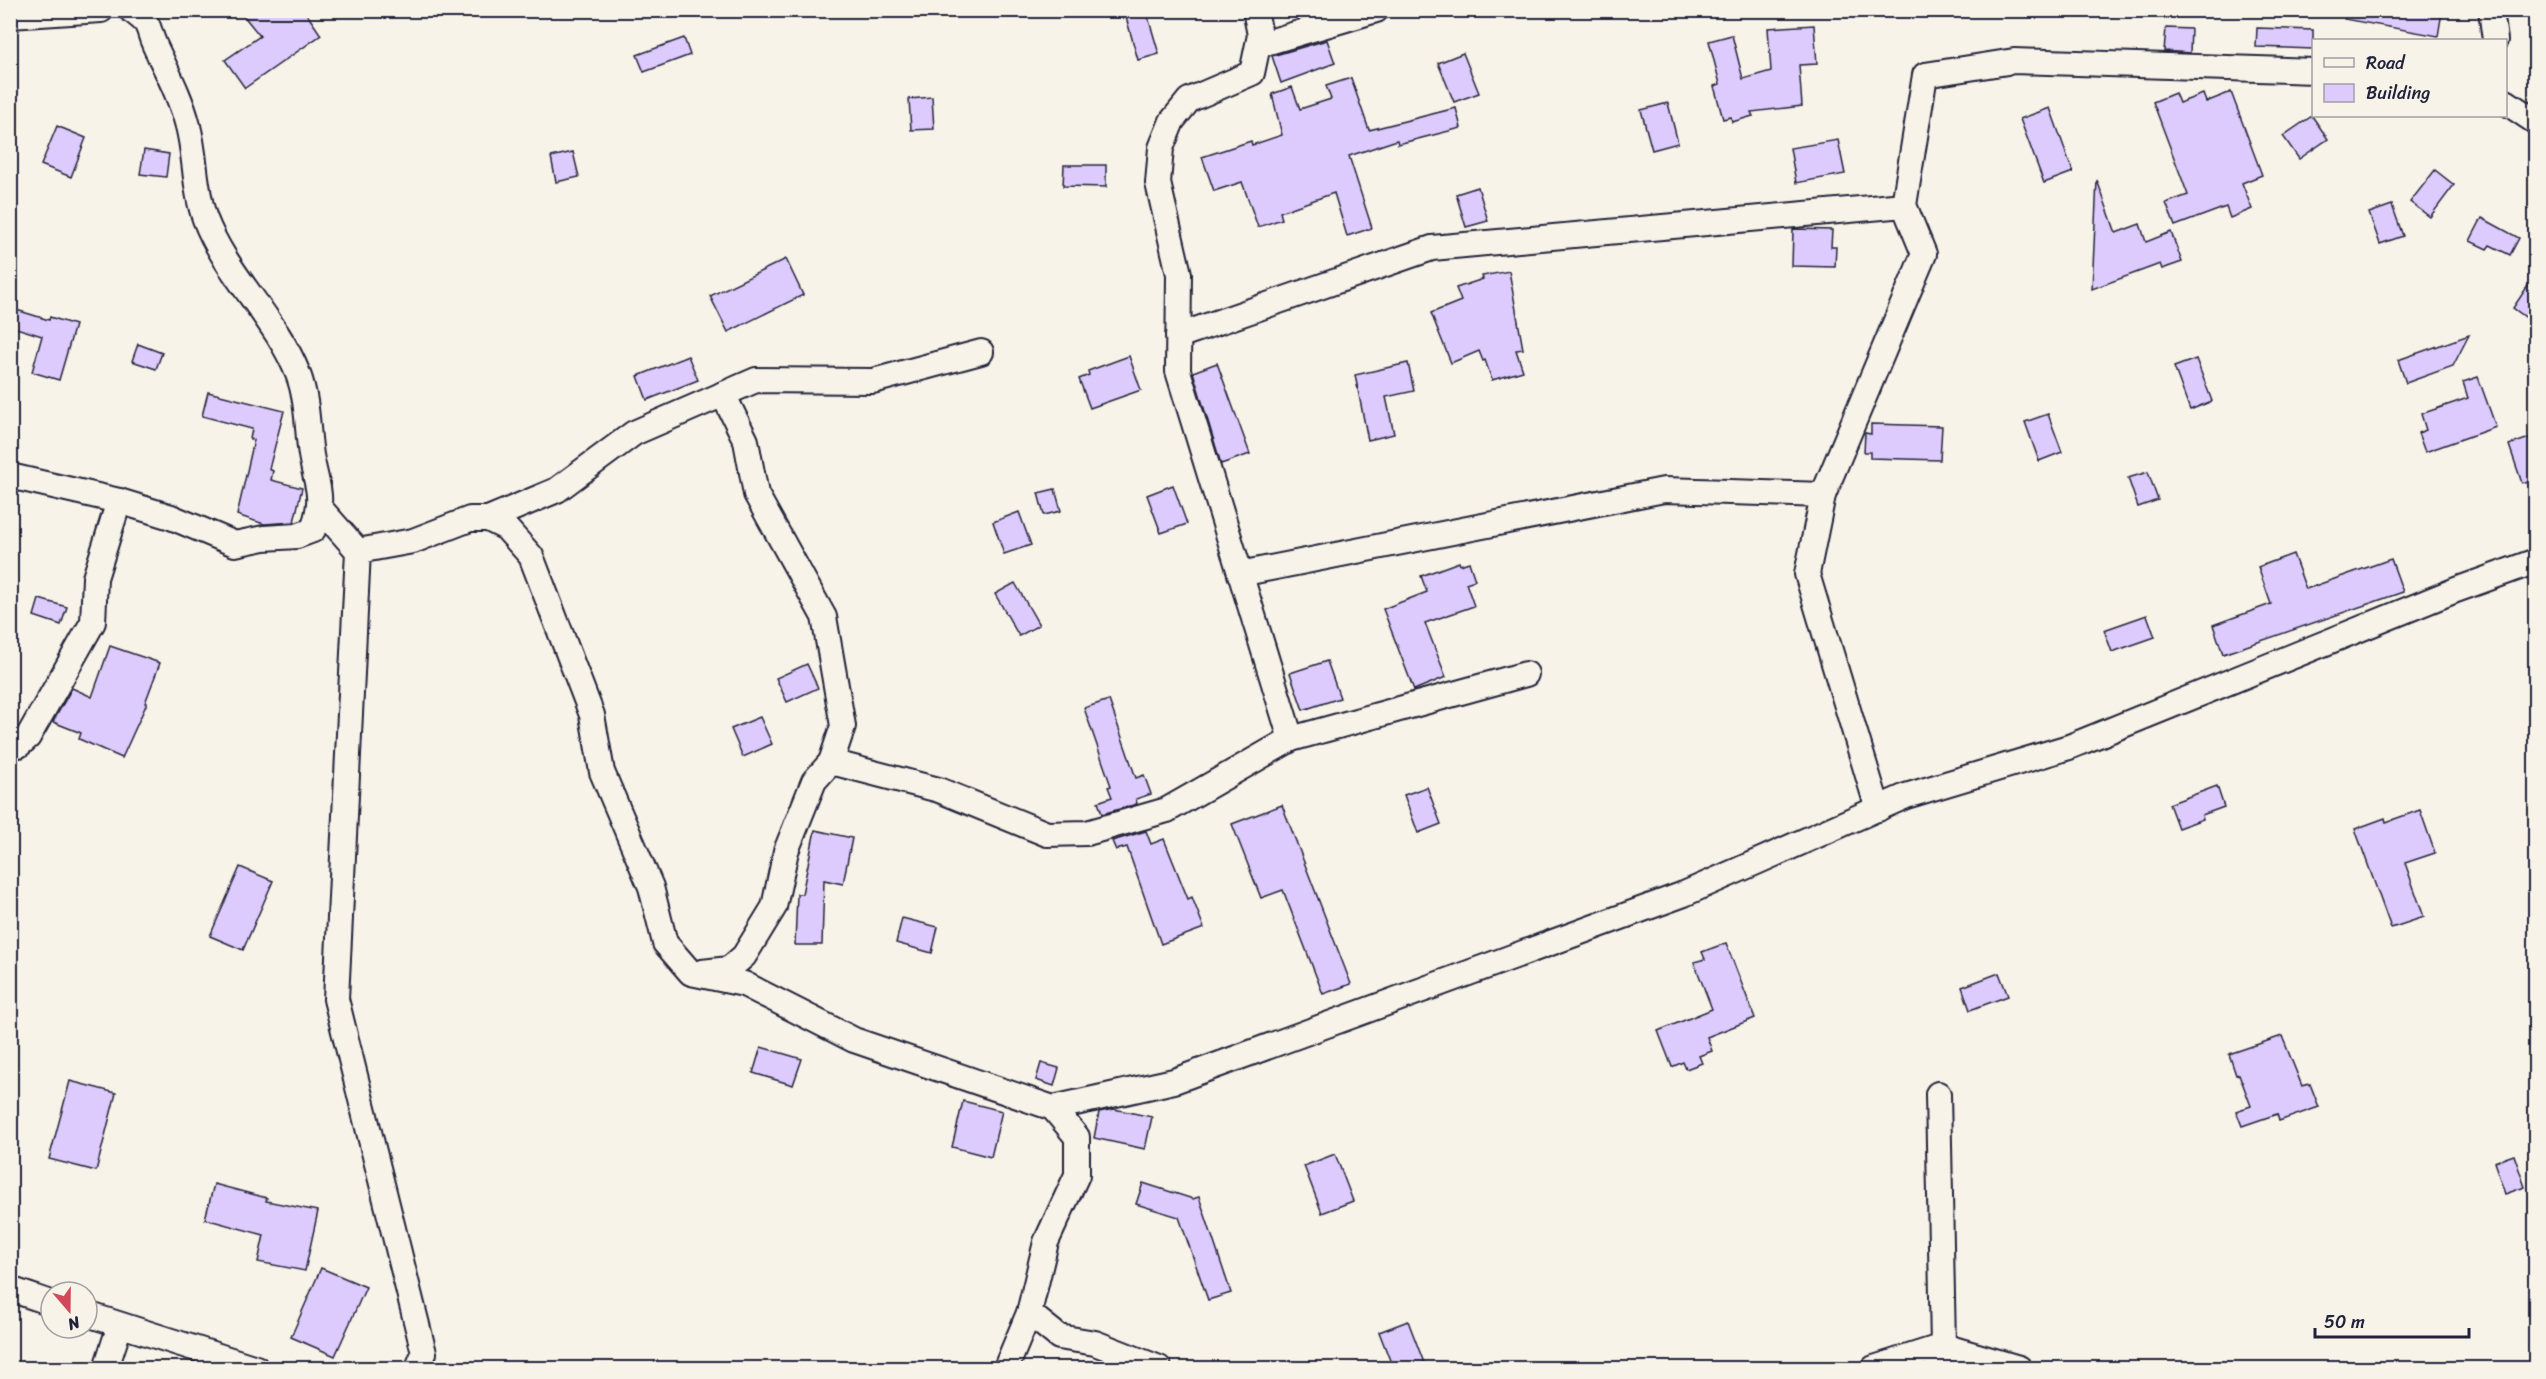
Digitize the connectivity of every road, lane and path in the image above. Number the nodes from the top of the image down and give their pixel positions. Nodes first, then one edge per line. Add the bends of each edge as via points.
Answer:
1 (101, 10) edge
2 (131, 10) edge
3 (1255, 10) edge
4 (1376, 10) edge
5 (2491, 10) edge
6 (10, 16) edge
7 (2495, 39) edge
8 (1259, 45) junction
9 (2312, 71) edge
10 (2507, 103) edge
11 (2535, 122) edge
12 (1904, 205) junction
13 (1178, 336) junction
14 (981, 352) dead end
15 (723, 394) junction
16 (10, 476) edge
17 (1823, 495) junction
18 (119, 501) junction
19 (320, 507) junction
20 (488, 519) junction
21 (358, 551) junction
22 (2535, 561) edge
23 (1240, 574) junction
24 (1526, 674) dead end
25 (1291, 740) junction
26 (10, 744) edge
27 (831, 762) junction
28 (1878, 809) junction
29 (691, 973) junction
30 (1938, 1094) dead end
31 (1053, 1108) junction
32 (10, 1289) edge
33 (39, 1299) edge
34 (1029, 1313) junction
35 (99, 1318) edge
36 (120, 1325) junction
37 (1940, 1357) edge
38 (106, 1368) edge
39 (256, 1368) edge
40 (418, 1368) edge
41 (1006, 1368) edge
42 (1159, 1368) edge
43 (1874, 1368) edge
44 (2019, 1368) edge

1 - 6 street
2 - 19 street via 148,23 169,72 190,136 198,199 206,222 299,375
3 - 8 street
4 - 8 street
5 - 7 street
8 - 13 street via 1252,73 1189,100 1172,121 1161,148 1158,183 1179,274
9 - 12 street via 2014,61 1925,75
10 - 11 street
12 - 13 street via 1432,248
12 - 17 street via 1924,254
13 - 23 street via 1178,371
14 - 15 street via 873,381 756,380
15 - 20 street via 634,433 557,490
15 - 27 street via 746,441 756,494 824,617 843,726
16 - 18 street
17 - 23 street via 1664,490
17 - 28 street via 1807,574
18 - 19 street via 235,544 297,536 313,530
18 - 26 street via 95,578 93,622 28,737 19,745
19 - 21 street
20 - 21 street via 470,519 413,541
20 - 29 street via 506,528 531,556 592,715 602,771 651,887 665,943
21 - 40 street via 336,999 424,1353
22 - 28 street via 2069,747 1906,796
23 - 25 street
24 - 25 street
25 - 27 street via 1167,810 1087,833 1047,834 939,790
27 - 29 street via 814,781 786,851 774,907 744,956 729,969
28 - 31 street via 1684,894 1174,1081
29 - 31 street via 744,984 854,1040
30 - 37 street
31 - 34 street via 1077,1137 1077,1175 1046,1242
32 - 33 street
34 - 41 street
34 - 42 street via 1059,1337 1095,1343
35 - 36 street
36 - 38 street
36 - 39 street
37 - 43 street
37 - 44 street

